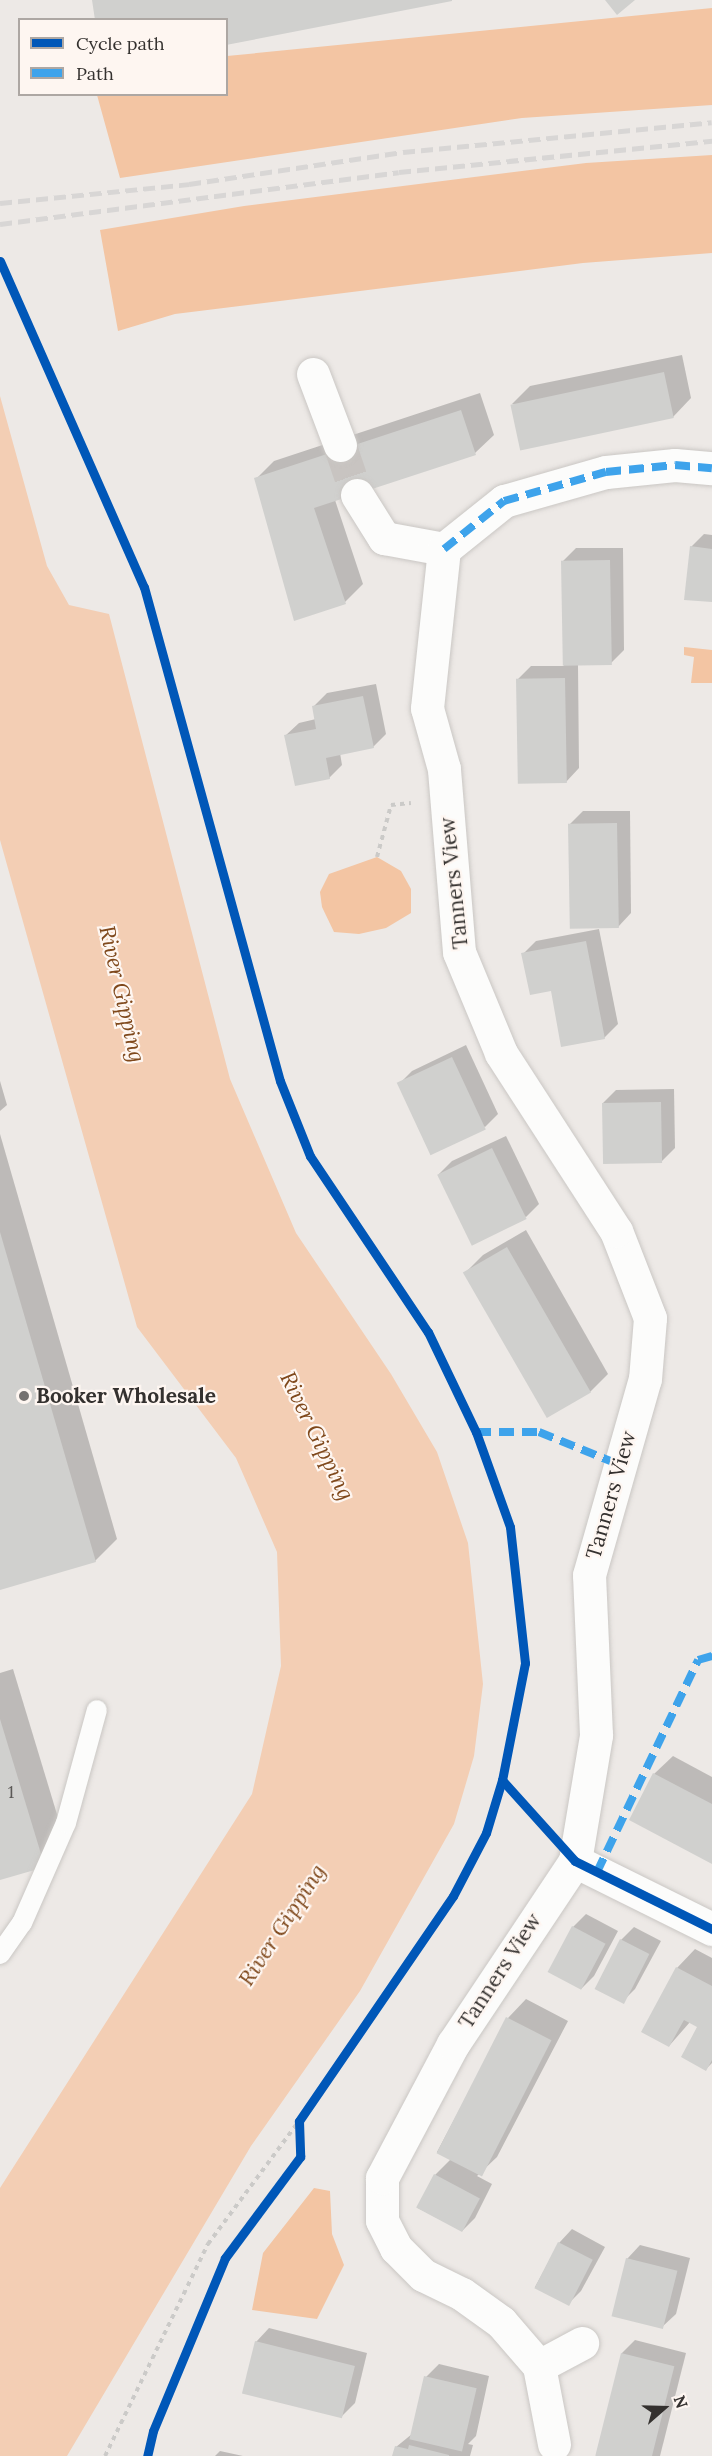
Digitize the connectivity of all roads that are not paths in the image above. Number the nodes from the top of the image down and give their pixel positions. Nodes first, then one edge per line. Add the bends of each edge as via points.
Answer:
1 (313, 374) dead end
2 (340, 445) tunnel mouth
3 (712, 468) edge
4 (357, 495) tunnel mouth
5 (444, 549) junction
6 (97, 1710) dead end
7 (575, 1860) junction
8 (712, 1929) edge
9 (0, 1954) edge
10 (582, 2343) dead end
11 (539, 2366) junction
12 (554, 2444) dead end

1 - 2 street
3 - 5 street via 675,465 606,472 504,501
4 - 5 street via 384,538
5 - 7 street, Tanners View via 427,708 444,769 459,952 501,1053 616,1231 650,1318 645,1379 589,1575 596,1735
6 - 9 lane via 66,1822 22,1923
7 - 8 street
7 - 11 street, Tanners View via 453,2044 382,2178 382,2220 396,2248 423,2275 462,2294 501,2322
10 - 11 street
11 - 12 street, Tanners View

